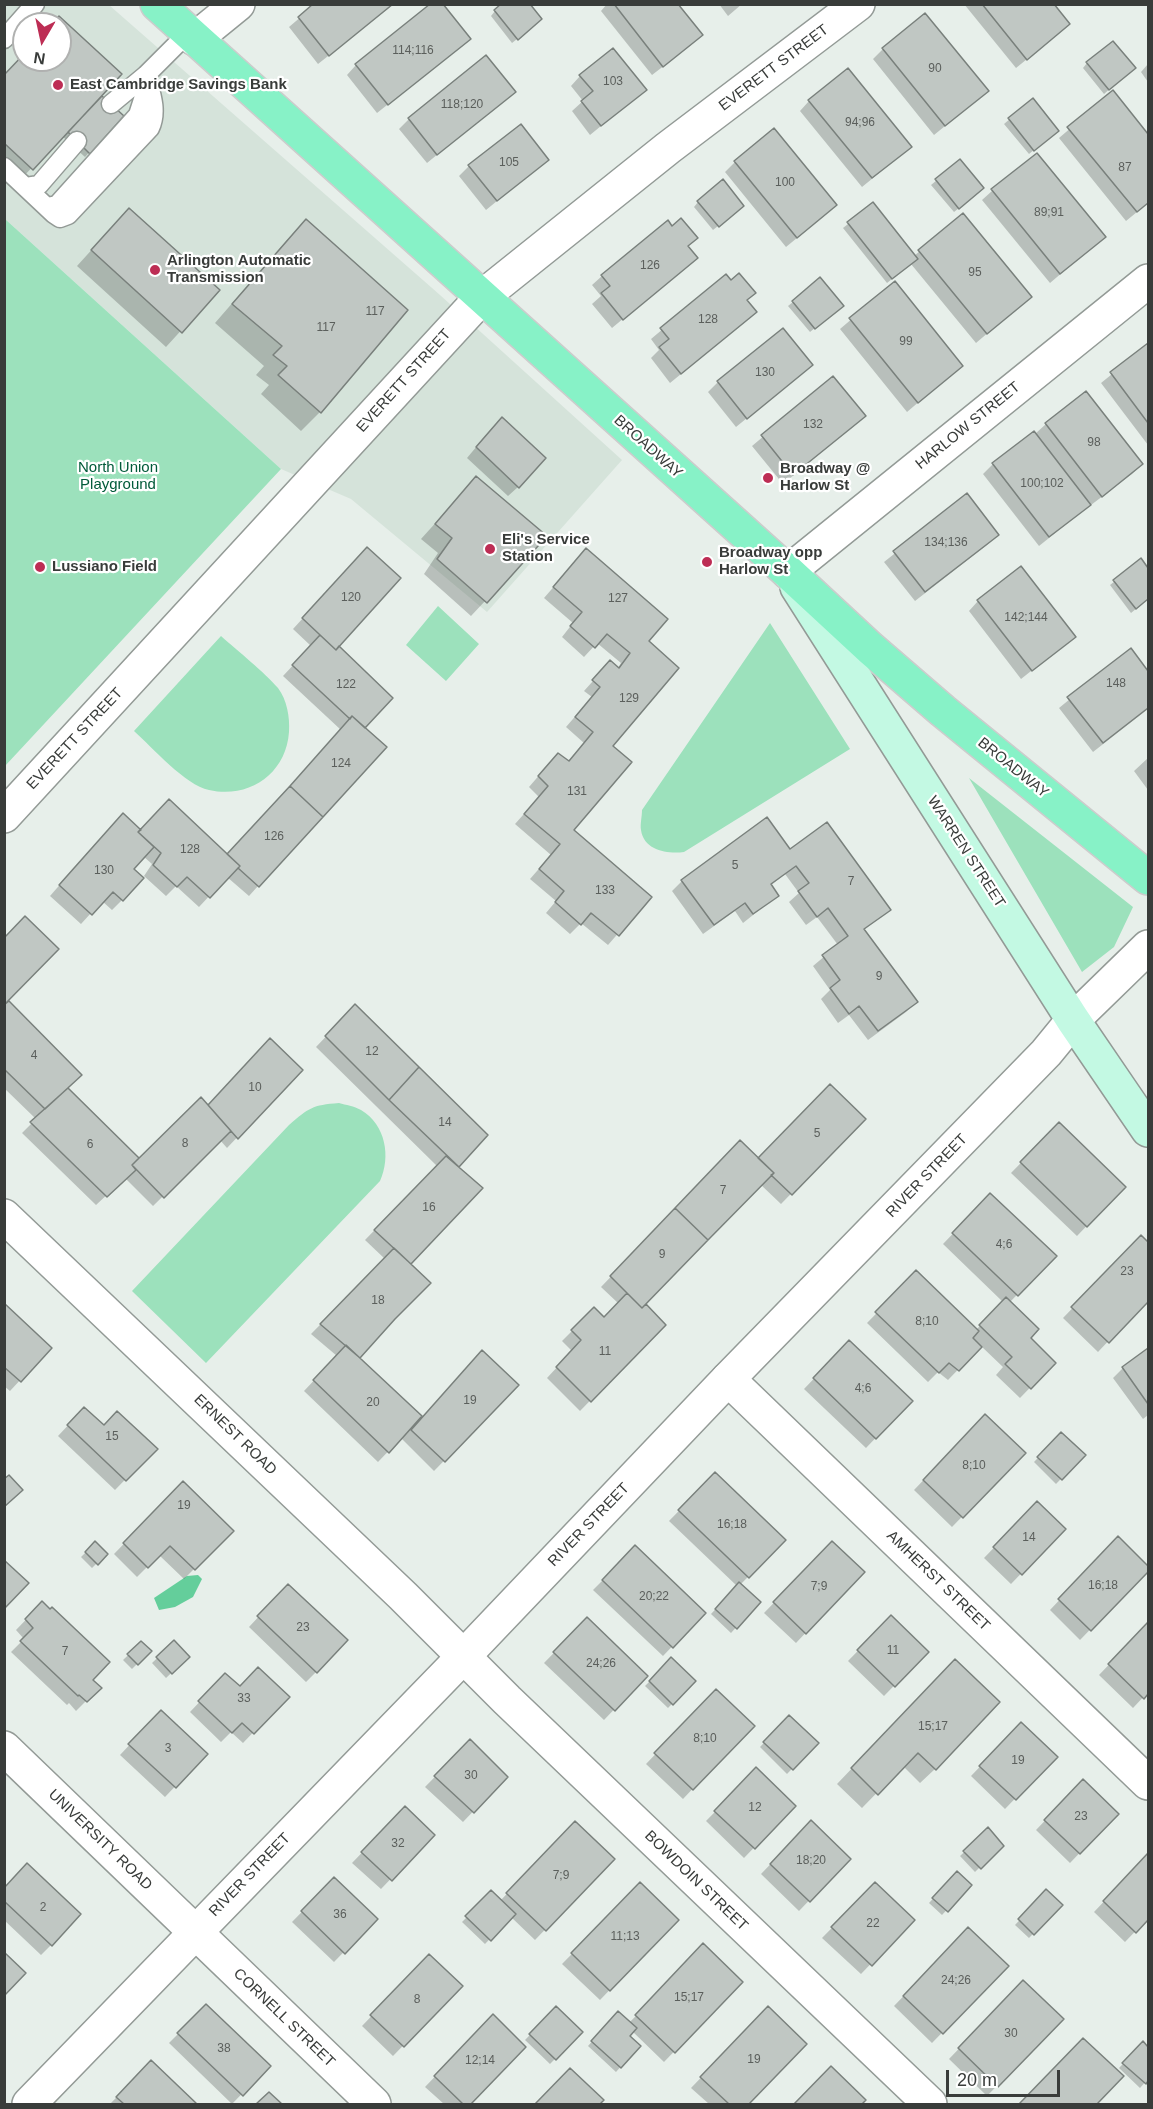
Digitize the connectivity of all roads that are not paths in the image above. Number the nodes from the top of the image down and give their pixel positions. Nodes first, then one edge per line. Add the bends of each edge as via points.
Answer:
1 (35, 4) edge
2 (157, 4) edge
3 (238, 4) edge
4 (858, 4) edge
5 (191, 36) junction
6 (4, 39) edge
7 (147, 79) junction
8 (111, 104) dead end
9 (77, 141) dead end
10 (4, 167) edge
11 (26, 187) junction
12 (1149, 281) edge
13 (482, 297) junction
14 (788, 572) junction
15 (4, 816) edge
16 (1149, 878) edge
17 (1149, 947) edge
18 (1073, 1020) junction
19 (1149, 1130) edge
20 (4, 1216) edge
21 (728, 1379) junction
22 (463, 1657) junction
23 (4, 1748) edge
24 (1149, 1783) edge
25 (195, 1932) junction
26 (29, 2104) edge
27 (374, 2104) edge
28 (930, 2104) edge

1 - 6 lane
2 - 5 main road, BROADWAY
3 - 5 street
4 - 13 street, EVERETT STREET via 668,148
5 - 7 lane
5 - 13 main road, BROADWAY
7 - 8 lane
7 - 11 lane via 154,109 150,128 68,215 60,218
9 - 11 lane via 39,185
10 - 11 lane
12 - 14 street, HARLOW STREET
13 - 14 main road, BROADWAY
13 - 15 street, EVERETT STREET
14 - 16 main road, BROADWAY via 943,711
14 - 18 main road, WARREN STREET
17 - 18 street, RIVER STREET
18 - 19 main road, WARREN STREET
18 - 21 street, RIVER STREET via 1046,1053
20 - 22 street, ERNEST ROAD
21 - 22 street, RIVER STREET
21 - 24 street, AMHERST STREET
22 - 25 street, RIVER STREET
22 - 28 street, BOWDOIN STREET
23 - 25 street, UNIVERSITY ROAD
25 - 26 street, RIVER STREET
25 - 27 street, CORNELL STREET

